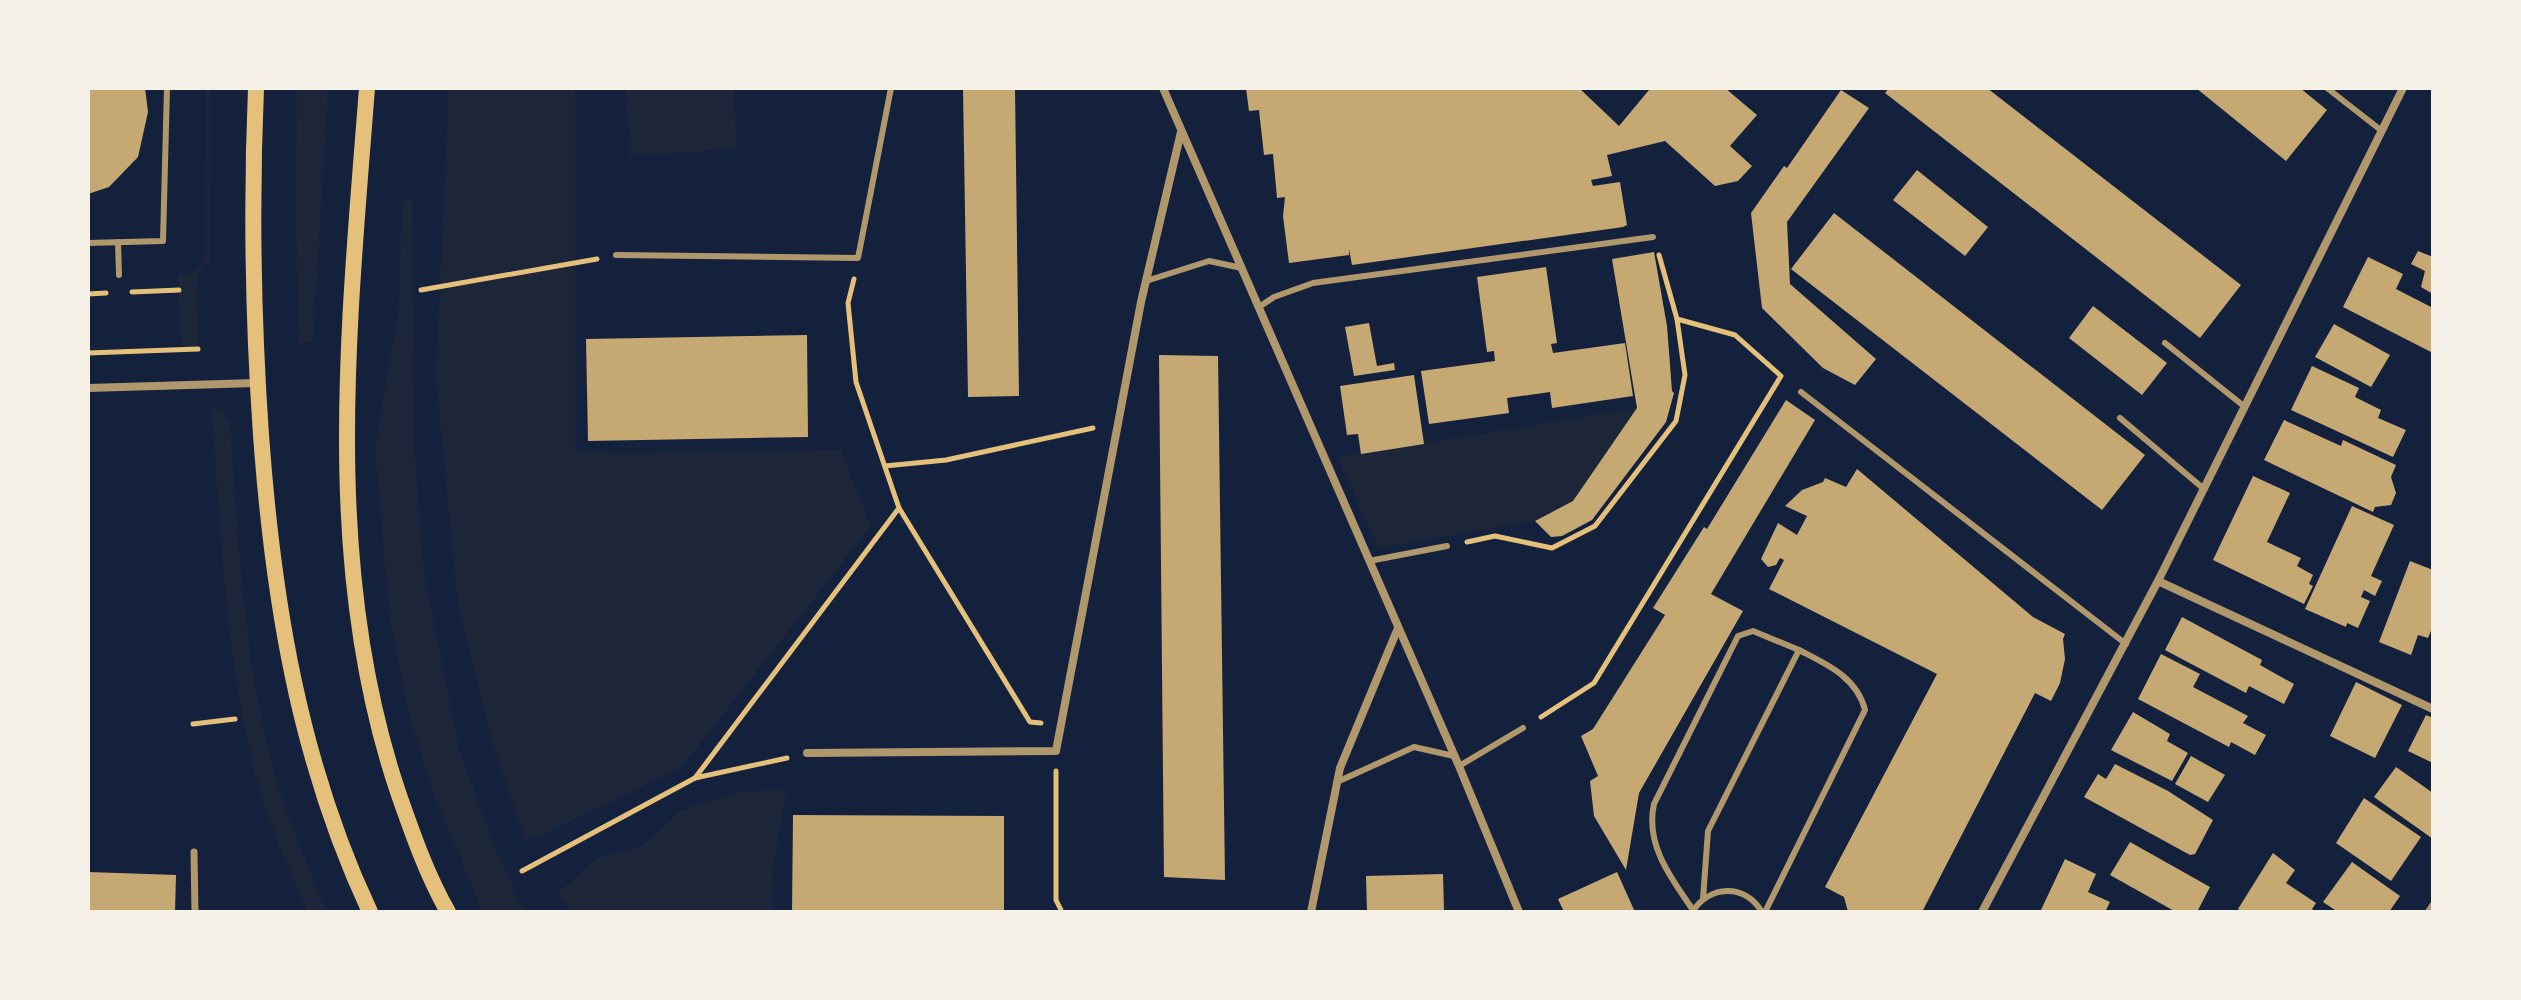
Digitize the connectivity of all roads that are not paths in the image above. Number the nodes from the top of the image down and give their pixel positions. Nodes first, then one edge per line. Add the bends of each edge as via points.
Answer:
1 (167, 88) edge
2 (256, 88) edge
3 (367, 88) edge
4 (891, 88) edge
5 (1163, 88) edge
6 (2327, 88) edge
7 (2403, 88) edge
8 (1181, 131) junction
9 (2382, 131) junction
10 (1653, 237) road end
11 (118, 242) junction
12 (88, 243) edge
13 (616, 255) road end
14 (1242, 268) junction
15 (119, 275) dead end
16 (1146, 281) junction
17 (1259, 307) junction
18 (2165, 343) dead end
19 (257, 383) junction
20 (88, 388) edge
21 (1801, 392) dead end
22 (2245, 407) junction
23 (2120, 418) dead end
24 (2204, 489) junction
25 (1447, 546) road end
26 (1369, 561) junction
27 (2158, 581) junction
28 (1398, 628) junction
29 (2126, 644) junction
30 (1799, 650) junction
31 (2433, 709) edge
32 (1523, 728) road end
33 (807, 753) road end
34 (1454, 756) junction
35 (1459, 766) junction
36 (1337, 782) junction
37 (194, 852) dead end
38 (1703, 899) junction
39 (2433, 906) edge
40 (1692, 911) edge
41 (195, 912) edge
42 (370, 912) edge
43 (448, 912) edge
44 (1311, 912) edge
45 (1519, 912) edge
46 (1763, 912) edge
47 (1982, 912) edge
48 (2429, 912) edge

1 - 11 lane via 163,241
2 - 19 main road
3 - 43 main road via 346,411 357,616 389,765 415,841
4 - 13 lane via 858,258
5 - 8 street
6 - 9 lane
7 - 9 street
8 - 14 street
8 - 16 street
9 - 22 street
10 - 17 lane via 1313,283
11 - 12 lane
11 - 15 lane
14 - 16 lane via 1209,261
14 - 17 street
16 - 33 street via 1056,751
17 - 26 street
18 - 22 lane
19 - 20 street
19 - 42 main road via 283,636 324,801
21 - 29 lane
22 - 24 street
23 - 24 lane
24 - 27 street
25 - 26 lane
26 - 28 street
27 - 29 street
27 - 31 street
28 - 34 street
28 - 36 street
29 - 47 street
30 - 38 lane via 1708,831
30 - 40 lane via 1753,631 1738,636 1654,804 1653,839
30 - 46 lane via 1845,676 1861,695 1865,710
32 - 35 lane
34 - 35 street
34 - 36 lane via 1414,747
35 - 45 street
36 - 44 street
37 - 41 street
38 - 40 lane
38 - 46 lane via 1735,890
39 - 48 street

